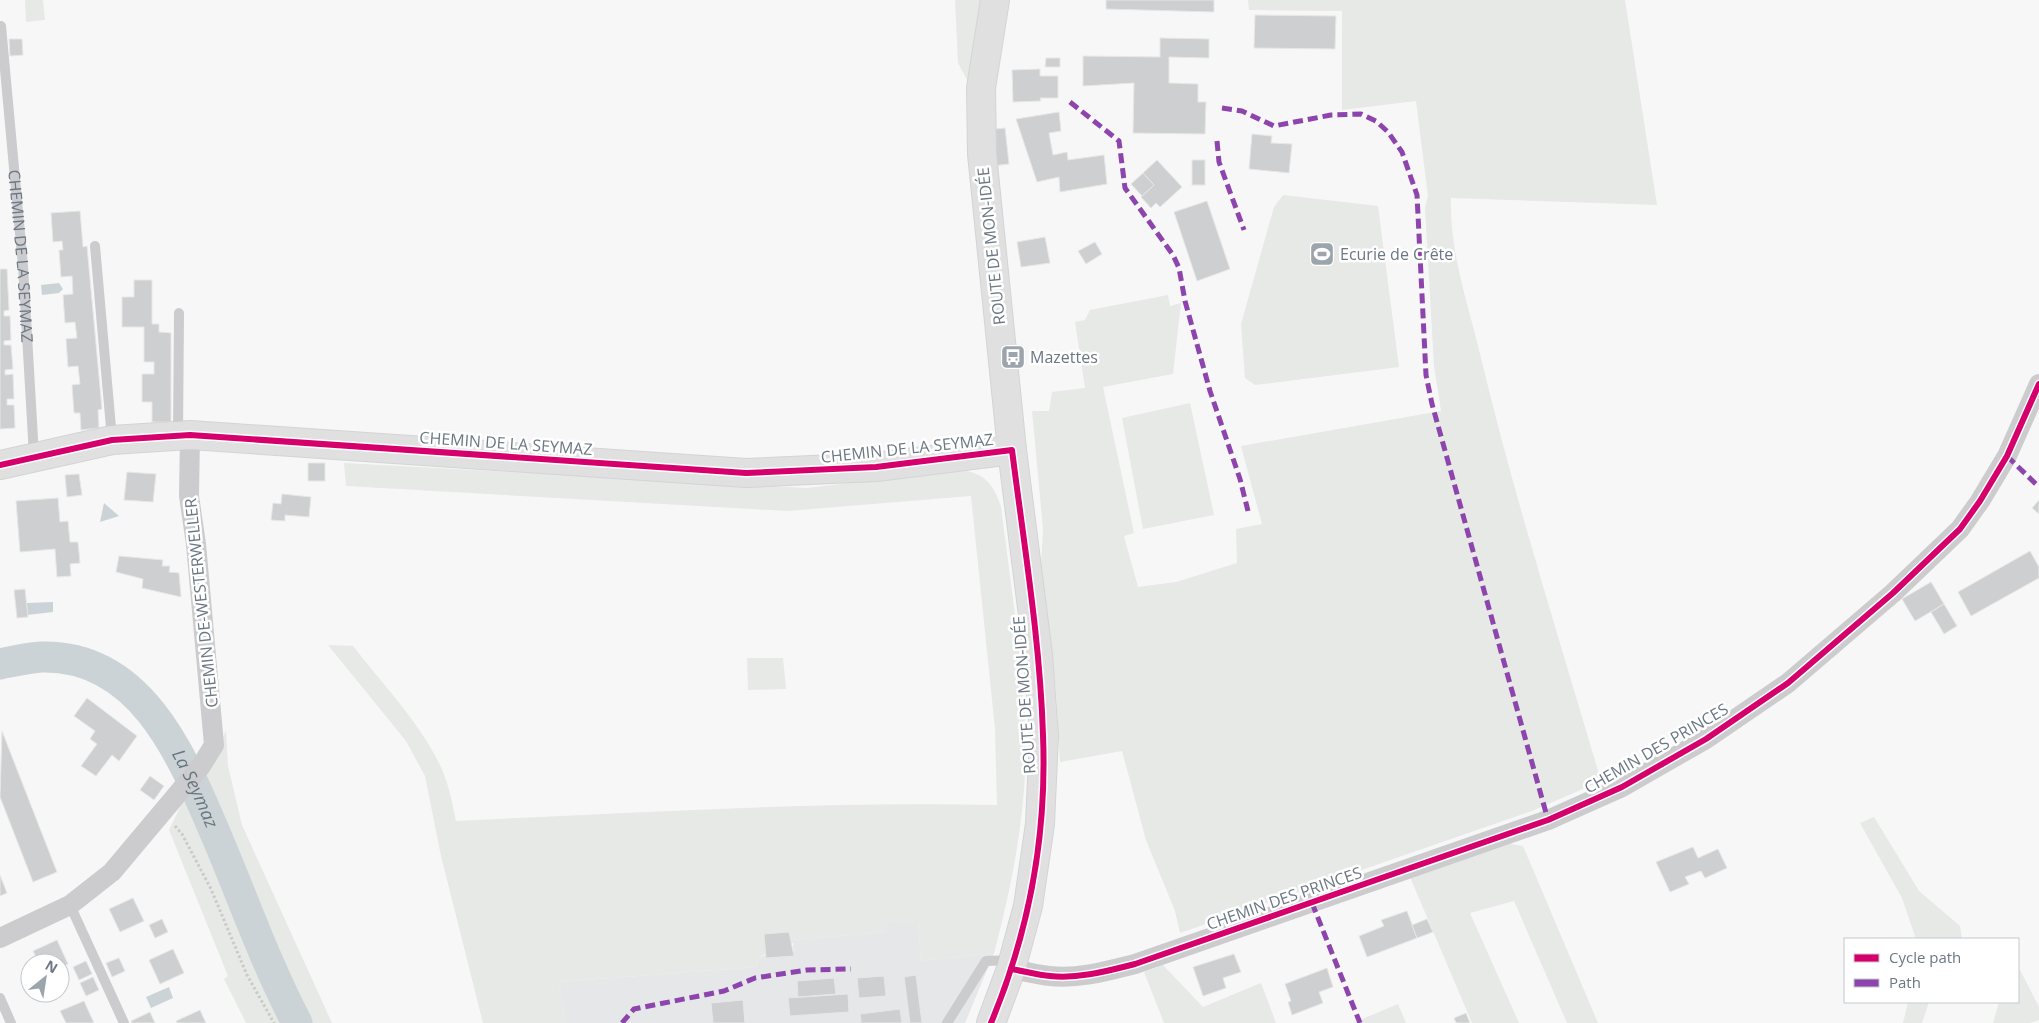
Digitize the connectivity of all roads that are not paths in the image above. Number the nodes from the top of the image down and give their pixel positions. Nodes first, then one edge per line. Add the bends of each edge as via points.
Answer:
1 (995, 0) edge
2 (1, 26) edge
3 (95, 246) dead end
4 (179, 313) dead end
5 (2039, 384) edge
6 (184, 435) junction
7 (112, 440) junction
8 (1012, 450) junction
9 (34, 456) junction
10 (0, 465) edge
11 (70, 906) junction
12 (0, 938) edge
13 (1013, 964) junction
14 (0, 998) edge
15 (11, 1023) edge
16 (124, 1023) edge
17 (947, 1023) edge
18 (991, 1023) edge

1 - 8 street, ROUTE DE MON-IDÉE via 984,63 980,128
2 - 9 lane, CHEMIN DE LA SEYMAZ via 24,266
3 - 7 lane
4 - 6 lane
5 - 13 street, CHEMIN DES PRINCES via 2007,456 1980,501 1960,529 1928,562 1788,683 1706,739 1631,782 1548,820 1135,964 1099,973 1050,976
6 - 7 street, CHEMIN DE LA SEYMAZ
6 - 8 street, CHEMIN DE LA SEYMAZ via 746,473 876,467
6 - 11 street, CHEMIN DE-WESTERWELLER via 214,745 202,766 112,872
7 - 9 street, CHEMIN DE LA SEYMAZ
8 - 13 street, ROUTE DE MON-IDÉE via 1038,654 1044,736 1037,857
9 - 10 street, CHEMIN DE LA SEYMAZ
11 - 12 street, CHEMIN DE-WESTERWELLER
11 - 16 lane
13 - 17 lane via 986,961
13 - 18 street, ROUTE DE MON-IDÉE
14 - 15 lane

